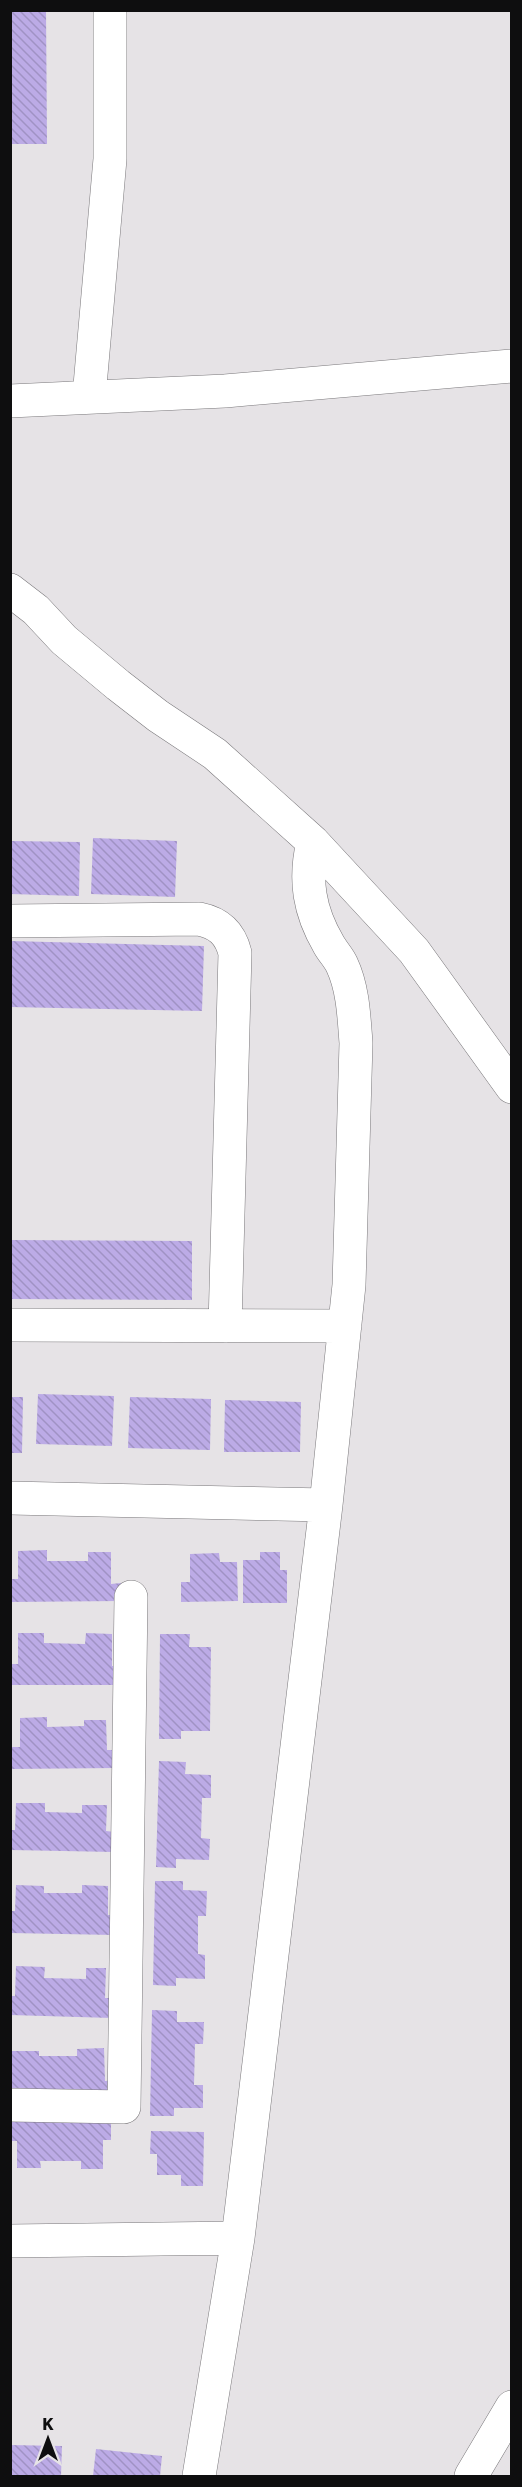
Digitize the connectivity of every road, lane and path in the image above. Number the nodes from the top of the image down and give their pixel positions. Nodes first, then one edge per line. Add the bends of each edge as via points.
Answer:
1 (110, 10) edge
2 (512, 366) edge
3 (89, 397) junction
4 (10, 401) edge
5 (10, 590) edge
6 (313, 842) junction
7 (10, 921) edge
8 (512, 1087) edge
9 (10, 1325) edge
10 (225, 1326) junction
11 (345, 1326) junction
12 (10, 1498) edge
13 (326, 1505) junction
14 (131, 1597) dead end
15 (10, 2105) edge
16 (238, 2238) junction
17 (10, 2241) edge
18 (512, 2408) edge
19 (199, 2476) edge
20 (471, 2476) edge

1 - 3 street via 110,159
2 - 3 street via 225,391
3 - 4 street
5 - 6 street via 118,685 215,754
6 - 8 street via 414,951
6 - 11 street via 307,866 313,908 320,928 342,963 356,1043
7 - 10 street via 199,919 219,926 232,942 235,952
9 - 10 street
10 - 11 street
11 - 13 street
12 - 13 street
13 - 16 street
14 - 15 street via 124,2107
16 - 17 street
16 - 19 street
18 - 20 street

